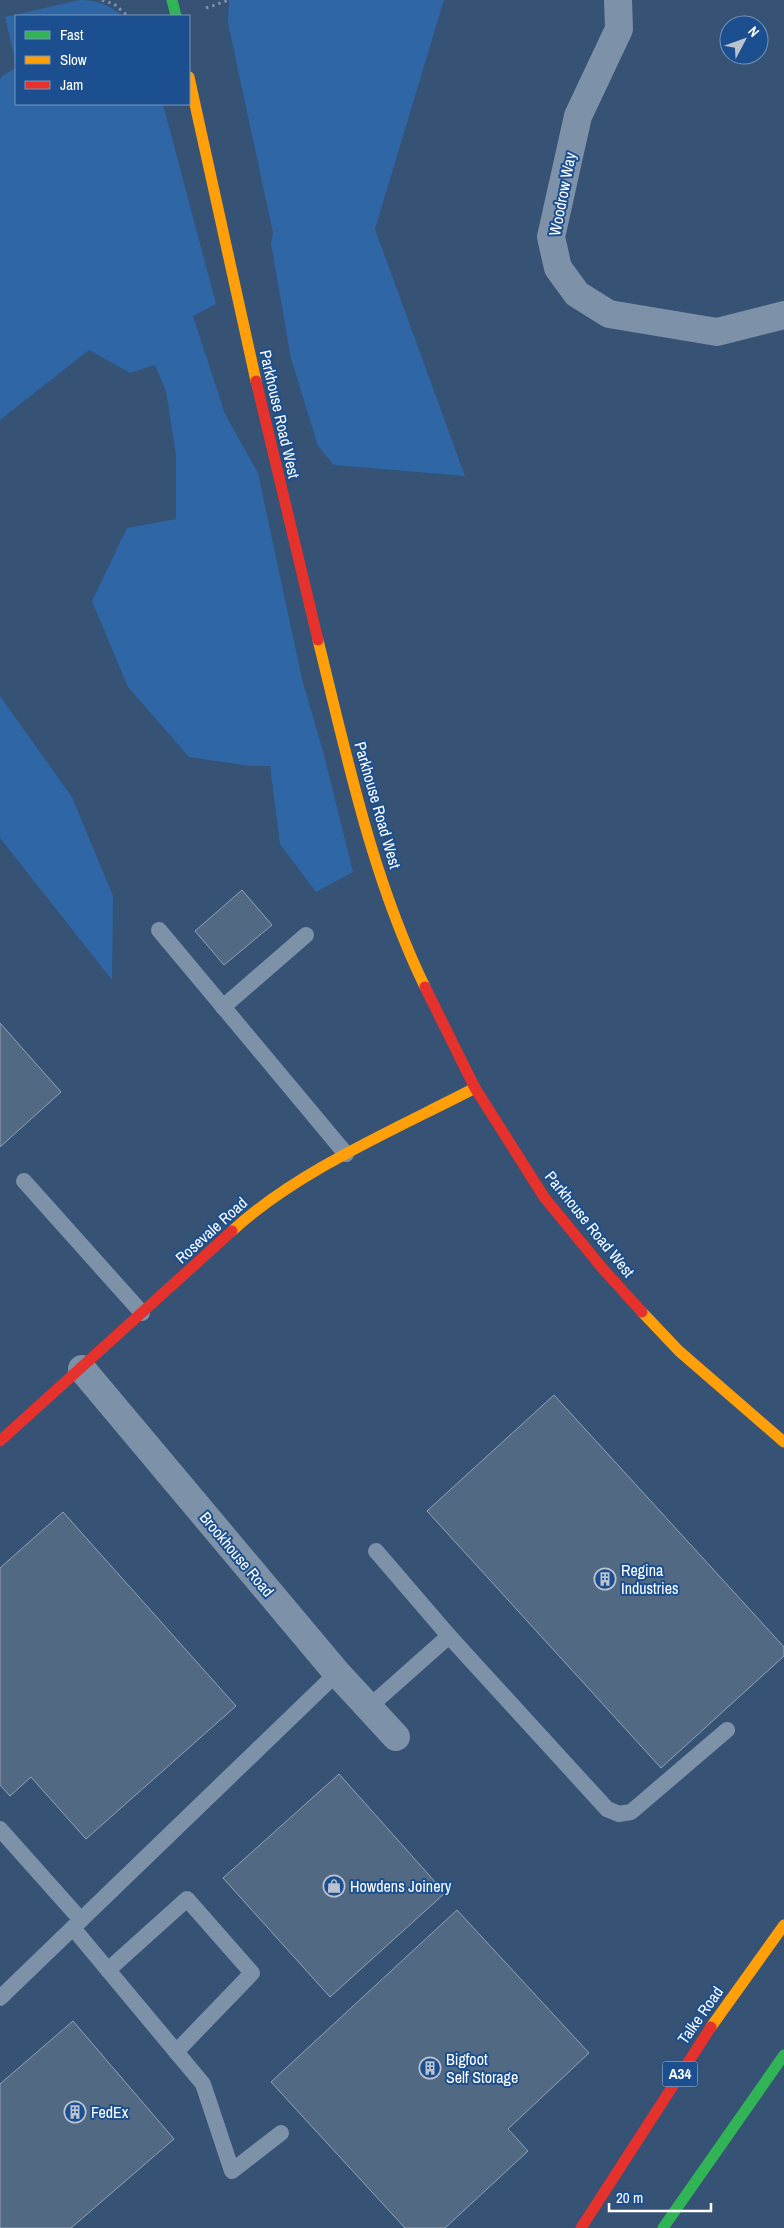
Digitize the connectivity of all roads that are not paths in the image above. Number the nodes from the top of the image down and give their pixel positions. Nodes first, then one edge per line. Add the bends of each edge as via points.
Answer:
1 (172, 0) edge
2 (618, 0) edge
3 (176, 15) edge
4 (190, 82) edge
5 (784, 315) edge
6 (159, 930) dead end
7 (306, 935) dead end
8 (223, 1007) junction
9 (475, 1088) junction
10 (346, 1154) junction
11 (24, 1181) dead end
12 (142, 1313) junction
13 (82, 1369) junction
14 (770, 1428) junction
15 (784, 1434) edge
16 (0, 1441) edge
17 (784, 1442) edge
18 (376, 1550) dead end
19 (449, 1636) junction
20 (337, 1673) junction
21 (369, 1707) junction
22 (727, 1730) dead end
23 (396, 1737) dead end
24 (0, 1829) edge
25 (77, 1924) junction
26 (784, 1925) edge
27 (108, 1970) junction
28 (0, 1998) edge
29 (176, 2052) junction
30 (784, 2055) edge
31 (281, 2133) dead end
32 (581, 2228) edge
33 (663, 2228) edge

1 - 3 main road
2 - 5 street, Woodrow Way via 619,29 578,116 559,199 551,237 558,268 577,294 608,314 717,332
4 - 9 main road, Parkhouse Road West via 242,324 366,833 410,956
6 - 8 lane
7 - 8 lane
8 - 10 lane
9 - 10 main road, Rosevale Road
9 - 14 main road, Parkhouse Road West via 544,1197 602,1269 679,1351
10 - 12 main road, Rosevale Road via 252,1212
11 - 12 lane
12 - 13 main road, Rosevale Road
13 - 16 main road, Rosevale Road
13 - 20 street, Brookhouse Road
14 - 15 main road, Parkhouse Road West
14 - 17 main road, Parkhouse Road West
18 - 19 lane
19 - 21 lane
19 - 22 lane via 607,1809 620,1814 631,1812
20 - 21 street, Brookhouse Road
20 - 25 lane
21 - 23 street, Brookhouse Road
24 - 25 lane
25 - 27 lane
25 - 28 lane
26 - 32 main road, Talke Road / A34 via 701,2041
27 - 29 lane
27 - 29 lane via 187,1899 252,1973
29 - 31 lane via 203,2084 232,2170
30 - 33 main road

